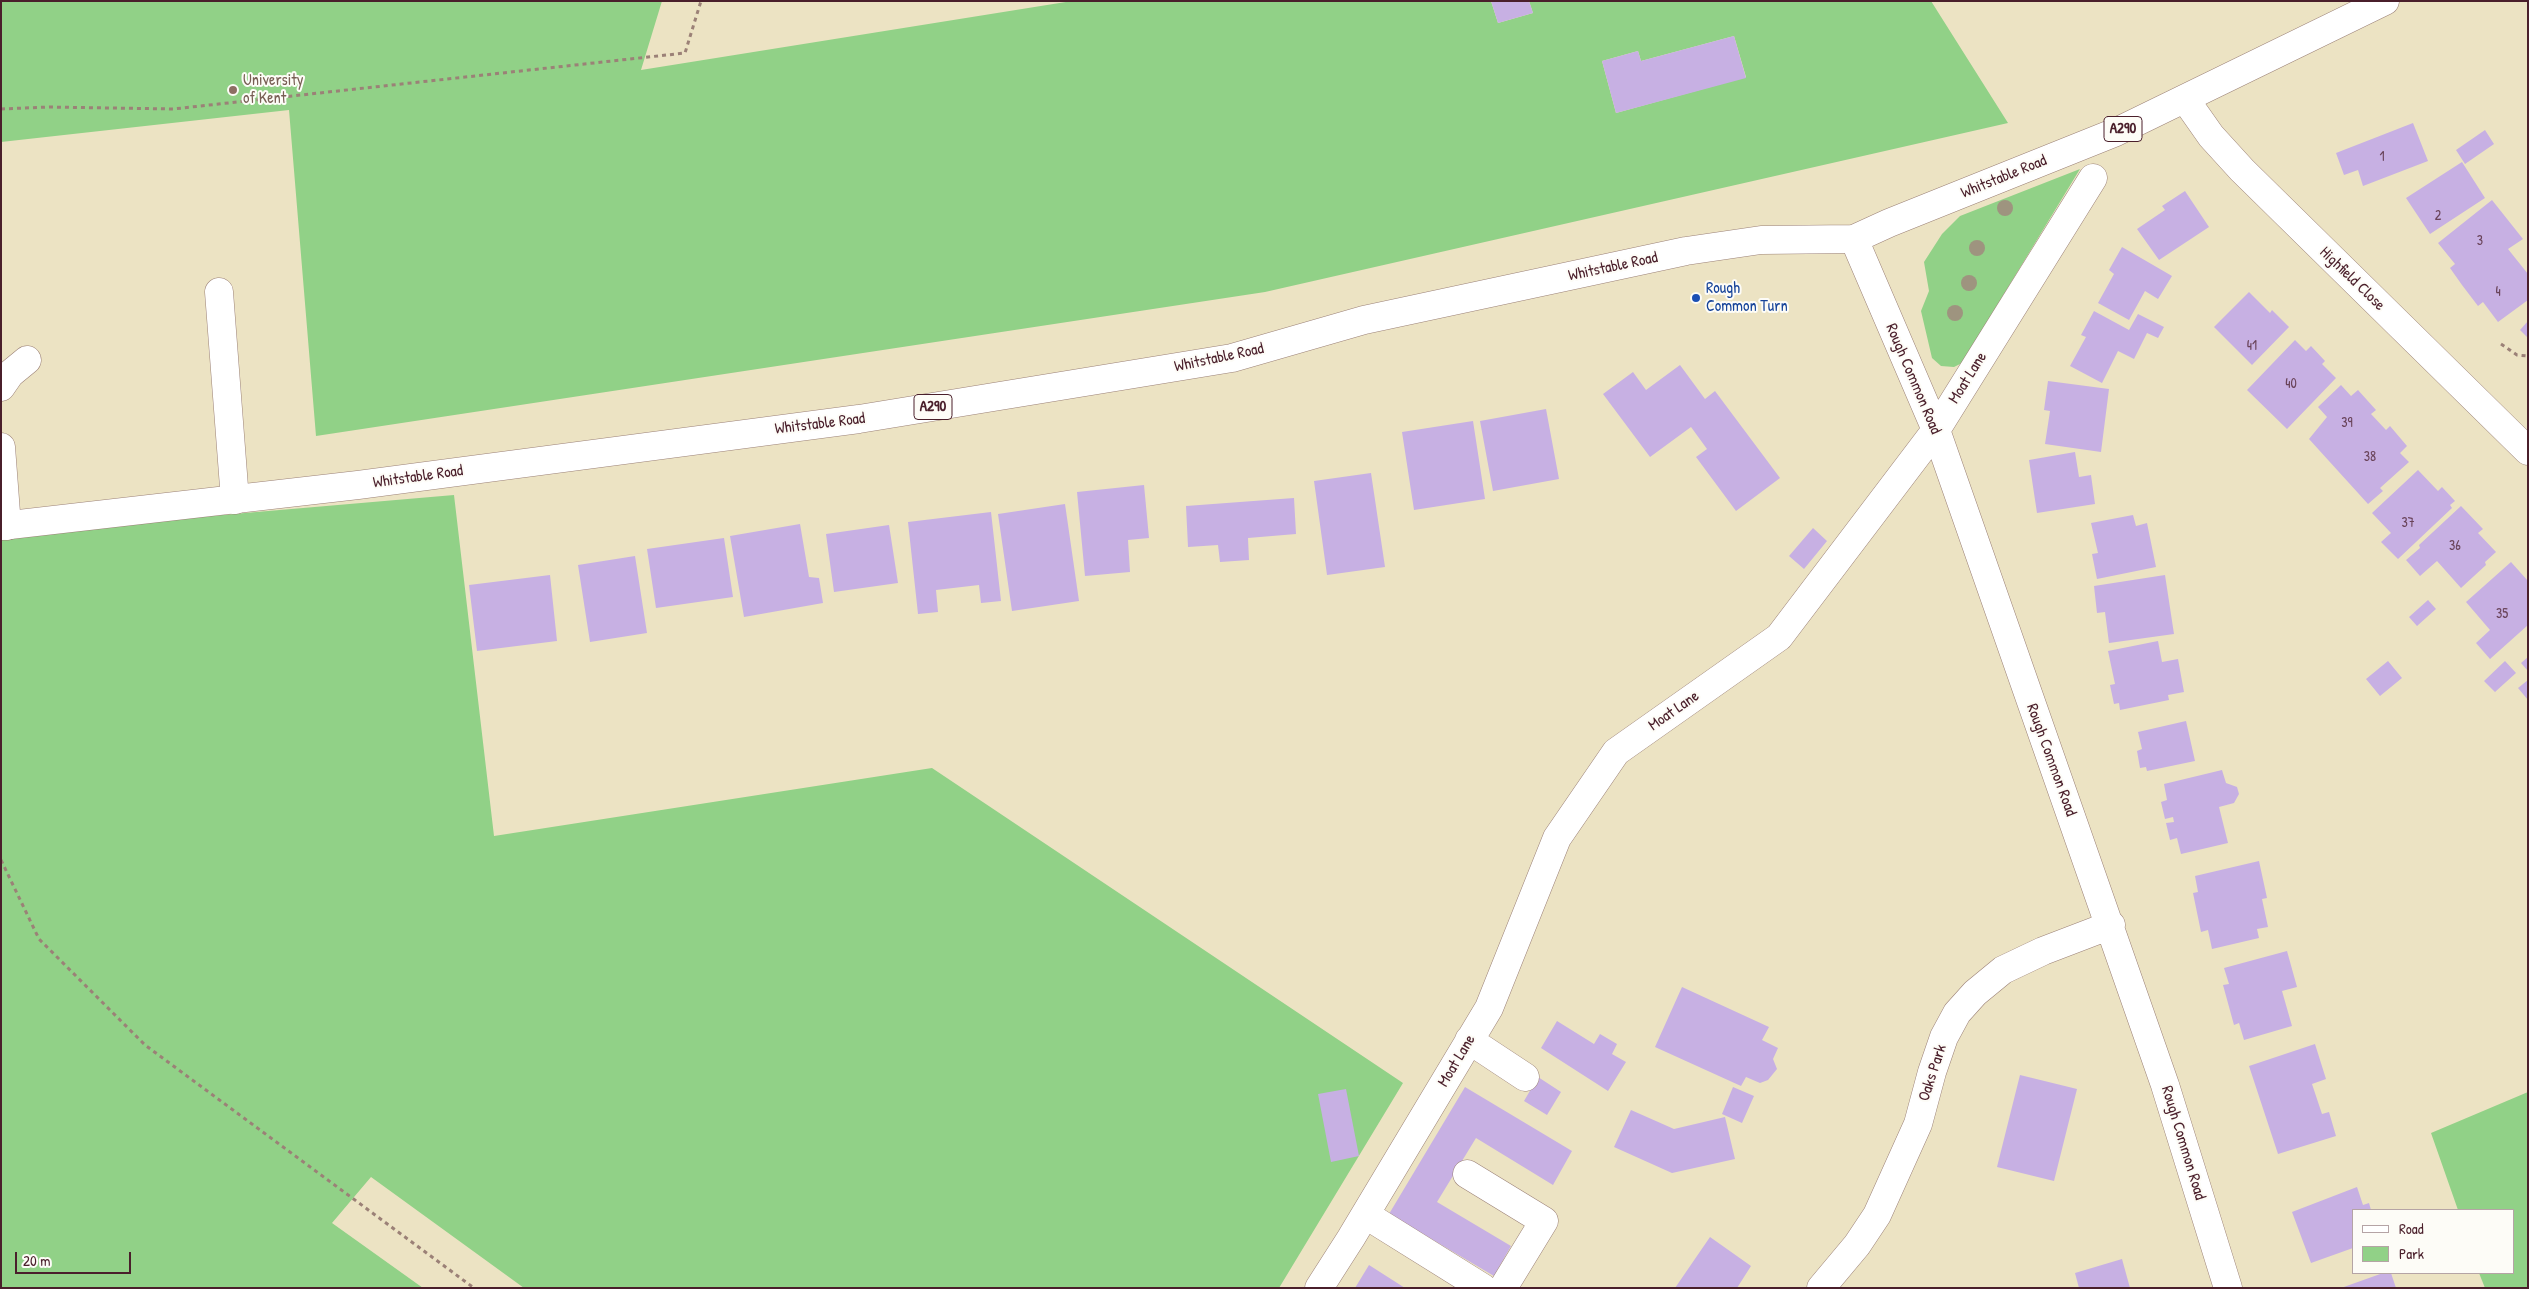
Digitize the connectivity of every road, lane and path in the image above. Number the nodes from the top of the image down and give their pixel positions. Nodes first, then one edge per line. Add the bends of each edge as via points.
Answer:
1 (701, 1) edge
2 (2384, 1) edge
3 (2185, 99) junction
4 (1, 109) edge
5 (2093, 178) dead end
6 (1854, 239) junction
7 (219, 292) dead end
8 (2502, 344) dead end
9 (2528, 356) edge
10 (27, 360) dead end
11 (1, 388) edge
12 (1936, 430) junction
13 (1, 447) edge
14 (2528, 451) edge
15 (235, 500) junction
16 (4, 526) edge
17 (1, 860) edge
18 (2111, 926) junction
19 (1469, 1040) junction
20 (1525, 1077) dead end
21 (1467, 1174) dead end
22 (1366, 1214) junction
23 (474, 1288) edge
24 (1319, 1288) edge
25 (1483, 1288) edge
26 (1503, 1288) edge
27 (1821, 1288) edge
28 (2228, 1288) edge

1 - 4 path via 685,53 173,109
2 - 3 street, Whitstable Road / A290
3 - 6 street, Whitstable Road / A290 via 2116,132
3 - 14 street, Highfield Close via 2211,136 2242,170
5 - 12 street, Moat Lane
6 - 12 street, Rough Common Road
6 - 15 street, Whitstable Road / A290 via 1761,240 1686,251 1364,320 1232,358 878,416
7 - 15 street
8 - 9 path via 2516,355
10 - 11 street via 10,374
12 - 18 street, Rough Common Road
12 - 19 street, Moat Lane via 1779,637 1616,752 1557,838 1489,1008
13 - 16 street
15 - 16 street, Whitstable Road / A290
17 - 23 path via 39,939 145,1045
18 - 27 street, Oaks Park via 2043,950 2003,970 1957,1013 1944,1037 1918,1124 1877,1214
18 - 28 street, Rough Common Road
19 - 20 street
19 - 22 street, Moat Lane
21 - 26 street via 1544,1221
22 - 24 street, Moat Lane
22 - 25 street

